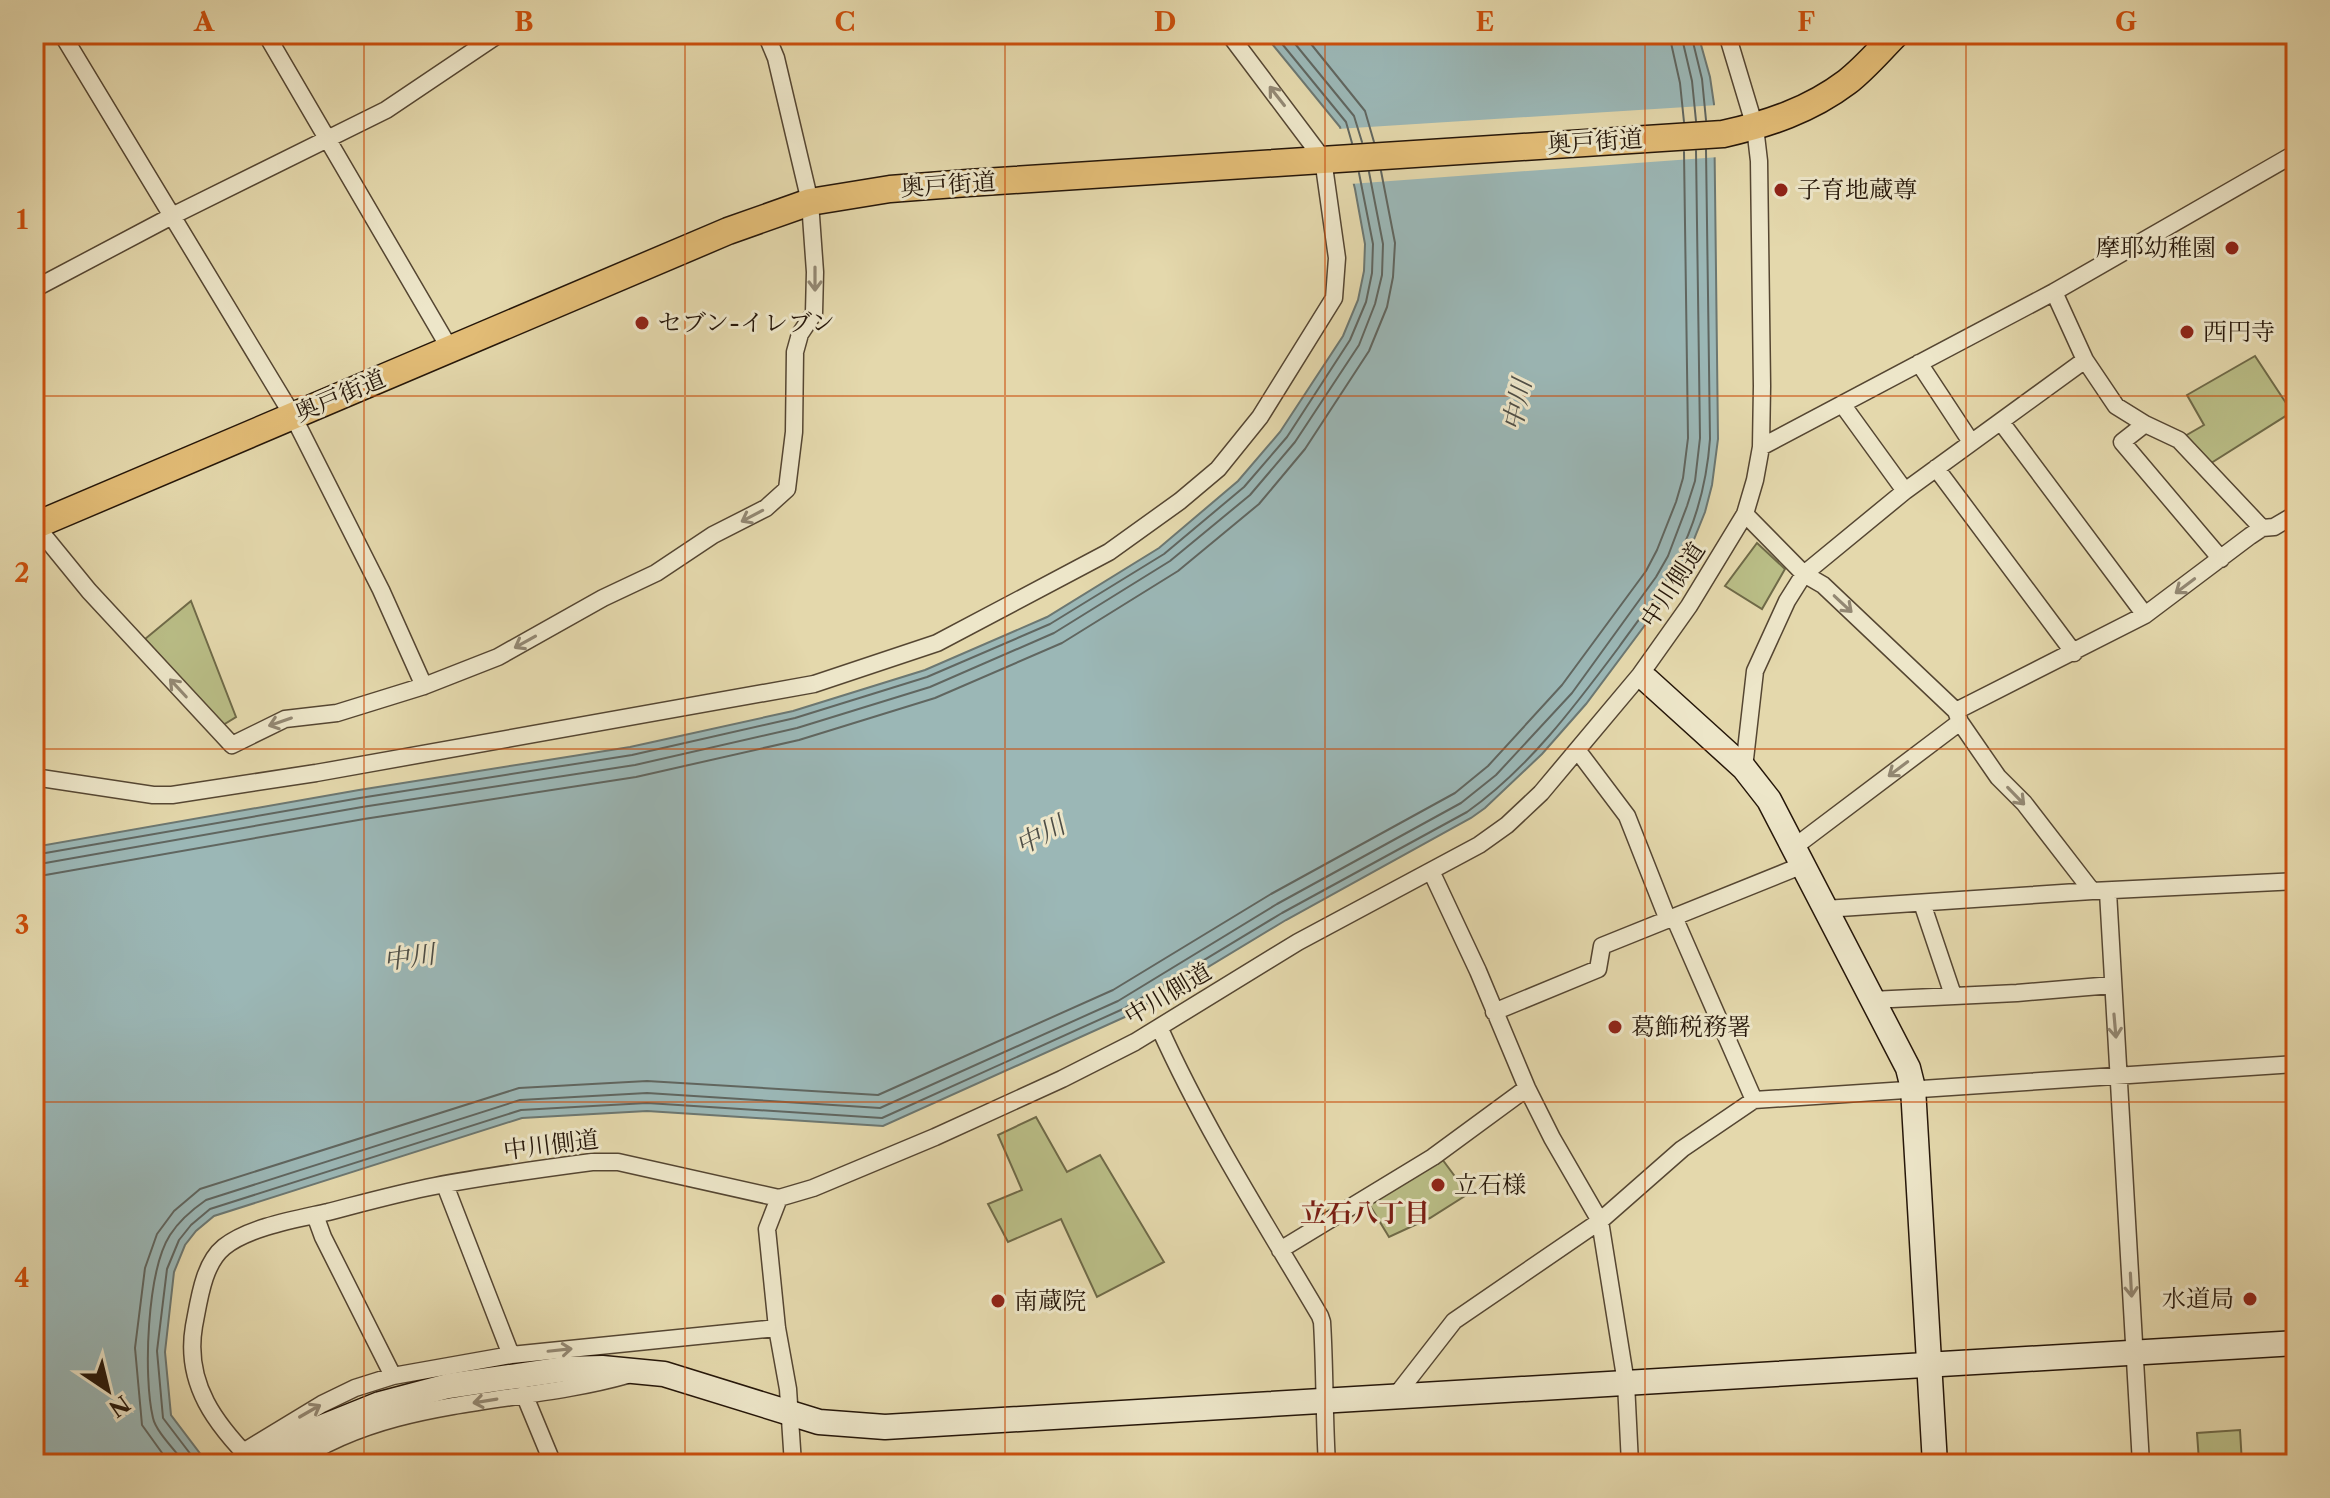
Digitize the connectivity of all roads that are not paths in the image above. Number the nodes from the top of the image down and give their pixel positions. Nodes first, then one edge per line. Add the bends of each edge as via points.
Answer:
1 (62, 34) edge
2 (266, 34) edge
3 (499, 34) edge
4 (766, 34) edge
5 (1229, 34) edge
6 (1727, 34) edge
7 (1896, 34) edge
8 (1755, 127) junction
9 (327, 139) junction
10 (2296, 153) edge
11 (1328, 159) junction
12 (810, 202) junction
13 (172, 216) junction
14 (34, 289) edge
15 (2054, 292) junction
16 (450, 349) junction
17 (2085, 360) junction
18 (1919, 363) junction
19 (1842, 404) junction
20 (293, 416) junction
21 (2001, 422) junction
22 (2145, 424) junction
23 (1971, 442) junction
24 (1761, 447) junction
25 (1936, 468) junction
26 (1905, 491) junction
27 (1745, 514) junction
28 (2296, 514) edge
29 (35, 526) edge
30 (2262, 528) junction
31 (2221, 559) junction
32 (1804, 574) junction
33 (2145, 615) junction
34 (2074, 653) junction
35 (1643, 678) junction
36 (424, 686) junction
37 (1958, 716) junction
38 (1578, 751) junction
39 (1744, 768) junction
40 (34, 777) edge
41 (1798, 857) junction
42 (1431, 871) junction
43 (2296, 881) edge
44 (2100, 892) junction
45 (1922, 903) junction
46 (1825, 909) junction
47 (1671, 918) junction
48 (2112, 985) junction
49 (1953, 995) junction
50 (1871, 1000) junction
51 (1494, 1012) junction
52 (1160, 1029) junction
53 (2296, 1064) edge
54 (2119, 1075) junction
55 (1527, 1088) junction
56 (1913, 1088) junction
57 (1754, 1100) junction
58 (445, 1185) junction
59 (779, 1198) junction
60 (315, 1215) junction
61 (1600, 1221) junction
62 (1280, 1250) junction
63 (777, 1328) junction
64 (2296, 1343) edge
65 (2134, 1352) junction
66 (511, 1355) junction
67 (1930, 1366) junction
68 (644, 1370) junction
69 (393, 1376) junction
70 (1626, 1383) junction
71 (524, 1394) junction
72 (1394, 1398) junction
73 (1326, 1401) junction
74 (791, 1414) junction
75 (252, 1460) edge
76 (293, 1464) edge
77 (553, 1464) edge
78 (793, 1464) edge
79 (1327, 1464) edge
80 (1630, 1464) edge
81 (1935, 1464) edge
82 (2141, 1464) edge

1 - 13 street
2 - 9 street
3 - 9 street via 386,110
4 - 12 street
11 -> 5 street
6 - 8 street, 中川側道
7 - 8 main road, 奥戸街道 via 1833,91 1795,113
8 - 11 main road, 奥戸街道 via 1723,134
8 - 24 street, 中川側道
9 - 13 street
9 - 16 street
10 - 15 street
11 - 12 main road, 奥戸街道 via 890,189
11 - 40 street via 1336,249 1334,298 1218,469 1109,552 937,643 814,684 207,790 153,795
12 - 16 main road, 奥戸街道 via 728,231
12 -> 36 street via 814,313 795,352 787,489 766,508 656,573 498,657
13 - 14 street
13 - 20 street
15 - 17 street
15 - 18 street
16 - 20 main road, 奥戸街道
17 - 21 street
17 - 22 street via 2116,406
18 - 19 street
18 - 23 street
19 - 24 street
19 - 26 street
20 - 29 main road, 奥戸街道
20 - 36 street
21 - 23 street
21 - 33 street
22 - 30 street via 2179,440
22 - 31 street via 2122,442
23 - 25 street
24 - 27 street, 中川側道
25 - 26 street
25 - 34 street
26 - 32 street
27 - 32 street
27 - 35 street, 中川側道
28 - 30 street
36 -> 29 street via 337,713 285,719 232,745
30 - 31 street
31 -> 33 street
32 -> 37 street via 1823,585
32 - 39 street via 1755,671
33 - 34 street
34 - 37 street
35 - 38 street, 中川側道
35 - 39 street
37 -> 41 street
37 -> 44 street via 1998,777
38 - 42 street, 中川側道 via 1507,825
38 - 47 street via 1627,816
39 - 41 street via 1769,800
41 - 46 street
41 - 47 street
42 - 51 street
42 - 52 street, 中川側道 via 1298,942
43 - 44 street
44 - 45 street
44 - 48 street
45 - 46 street
45 - 49 street
46 - 50 street
47 - 51 street via 1602,946 1598,969
47 - 57 street
48 - 49 street
48 -> 54 street
49 - 50 street
50 - 56 street via 1908,1068
51 - 55 street
52 - 59 street, 中川側道 via 922,1143
52 - 62 street via 1181,1077
53 - 54 street
54 - 56 street
54 -> 65 street
55 - 61 street
55 - 62 street via 1433,1157
56 - 57 street
56 - 67 street
57 - 61 street via 1682,1149
58 - 59 street, 中川側道 via 618,1162
58 - 60 street, 中川側道
58 - 66 street
59 - 63 street via 767,1229
60 - 69 street
60 - 75 street, 中川側道 via 258,1230 224,1247 206,1275 191,1346 195,1375 227,1436
61 - 70 street
61 - 72 street via 1454,1321
62 - 73 street via 1322,1322
66 -> 63 street
63 - 74 street
64 - 65 street
65 - 67 street
65 - 82 street
66 - 69 street
67 - 70 street
67 - 81 street
68 - 71 street via 588,1386
68 - 74 street
68 - 75 street via 565,1369 448,1386 380,1404
75 -> 69 street via 322,1404
70 - 72 street
70 - 80 street
71 -> 76 street via 426,1410 353,1433
71 - 77 street
72 - 73 street
73 - 74 street via 885,1427 819,1422
73 - 79 street
74 - 78 street

